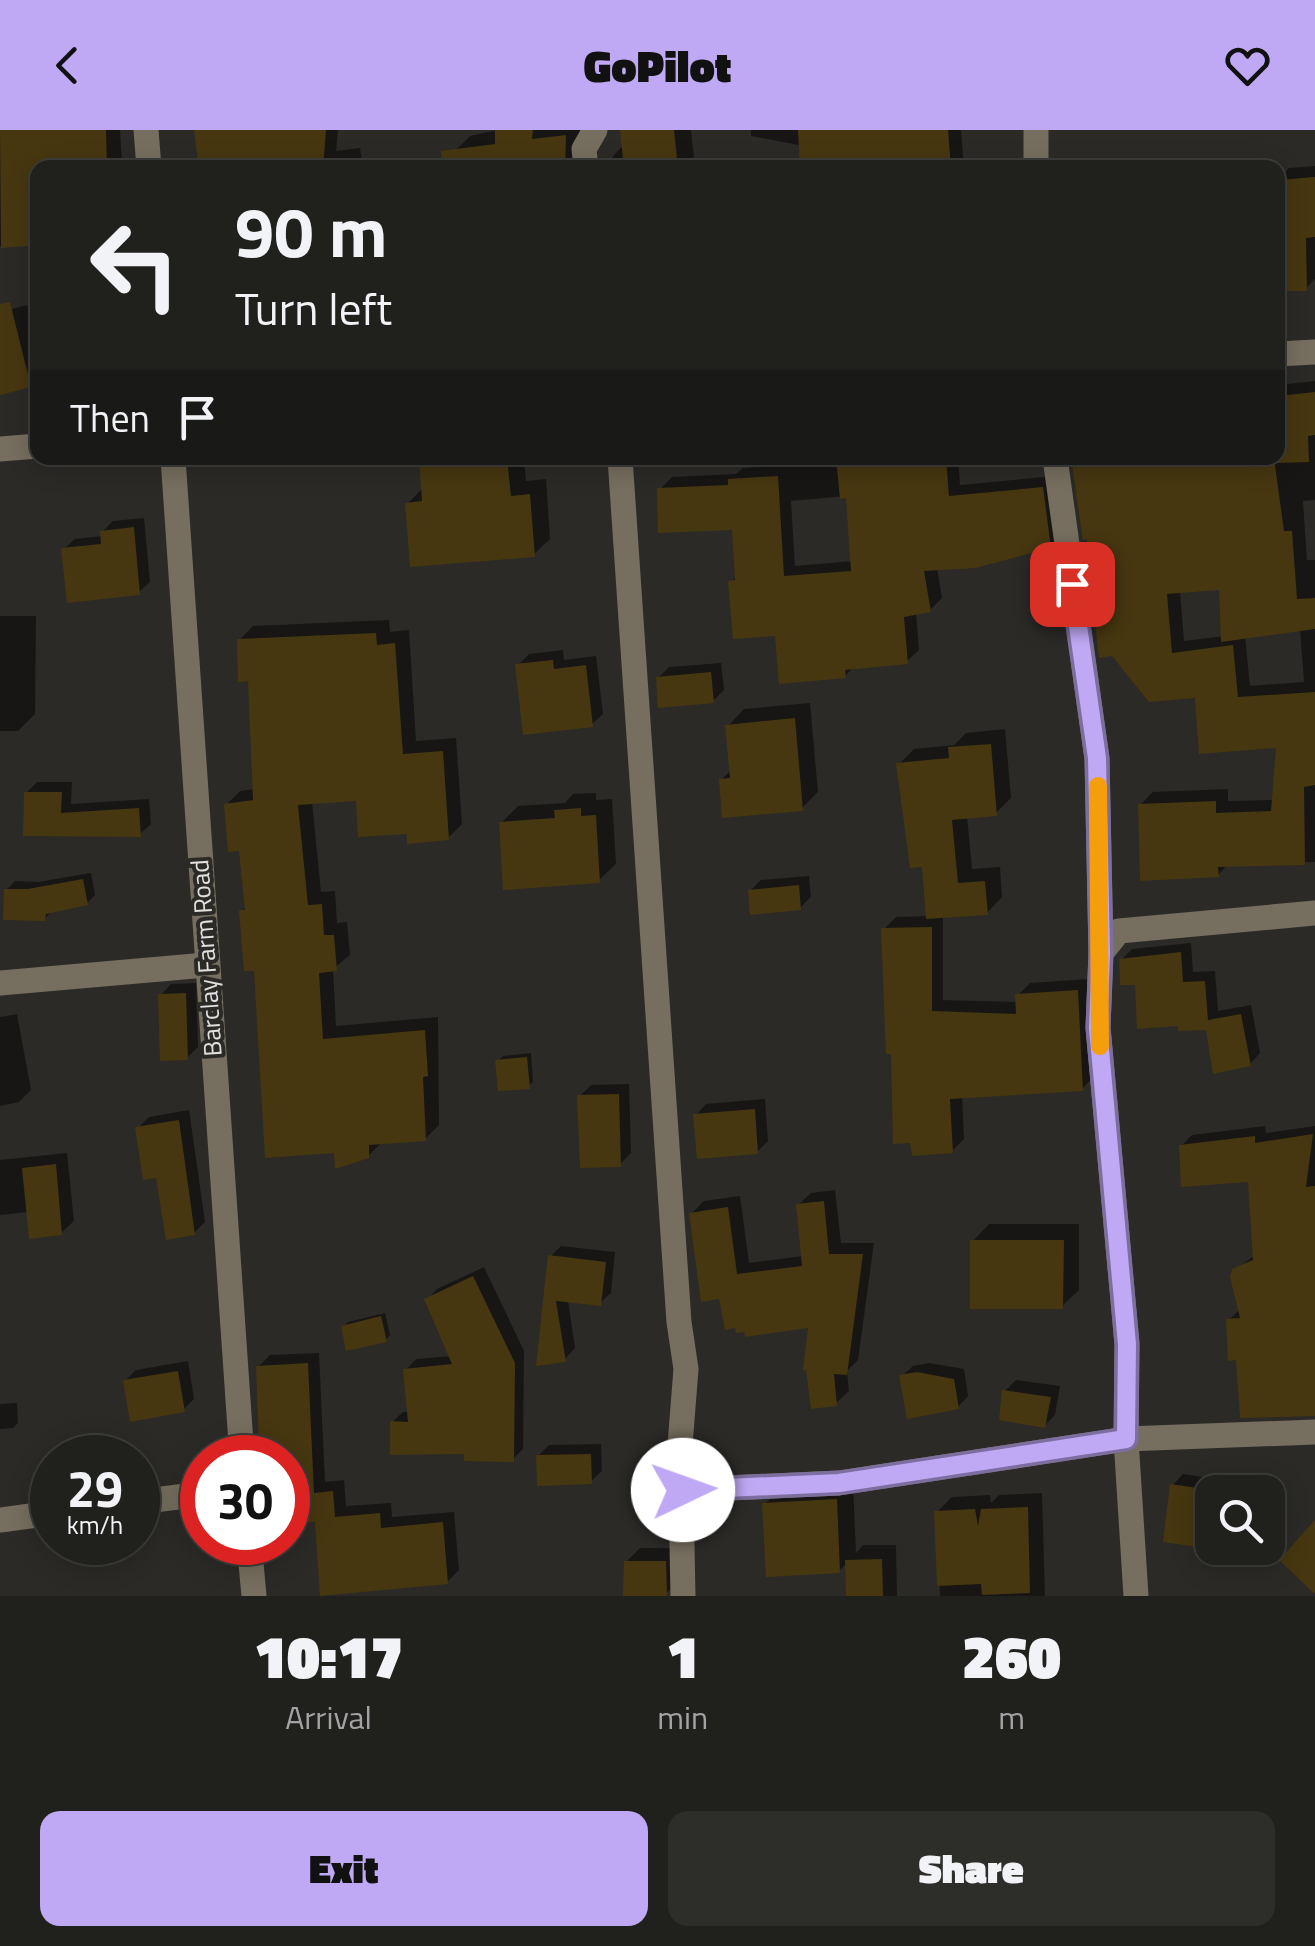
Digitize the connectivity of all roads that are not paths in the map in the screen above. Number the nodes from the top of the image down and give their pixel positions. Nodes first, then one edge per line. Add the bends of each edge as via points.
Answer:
1 (146, 130) edge
2 (594, 130) edge
3 (1036, 130) edge
4 (148, 160) edge
5 (585, 160) edge
6 (1036, 160) edge
7 (1315, 352) edge
8 (1285, 354) edge
9 (30, 446) edge
10 (0, 448) edge
11 (172, 465) edge
12 (620, 465) edge
13 (1056, 465) edge
14 (1315, 914) edge
15 (1101, 953) junction
16 (206, 965) junction
17 (0, 983) edge
18 (1315, 1432) edge
19 (240, 1435) edge
20 (1126, 1439) junction
21 (683, 1490) junction
22 (30, 1516) edge
23 (0, 1520) edge
24 (251, 1565) edge
25 (254, 1596) edge
26 (684, 1596) edge
27 (1136, 1596) edge

1 - 4 street
2 - 5 street
3 - 6 street
7 - 8 street
9 - 10 street
11 - 16 street, Barclay Farm Road
12 - 21 street via 686,1369
13 - 15 street via 1097,758
14 - 15 street via 1118,932
15 - 20 street via 1098,1028 1127,1344
16 - 17 street
16 - 19 street, Barclay Farm Road
18 - 20 street
20 - 21 street via 839,1483
20 - 27 street
21 - 26 street
22 - 23 street
24 - 25 street

